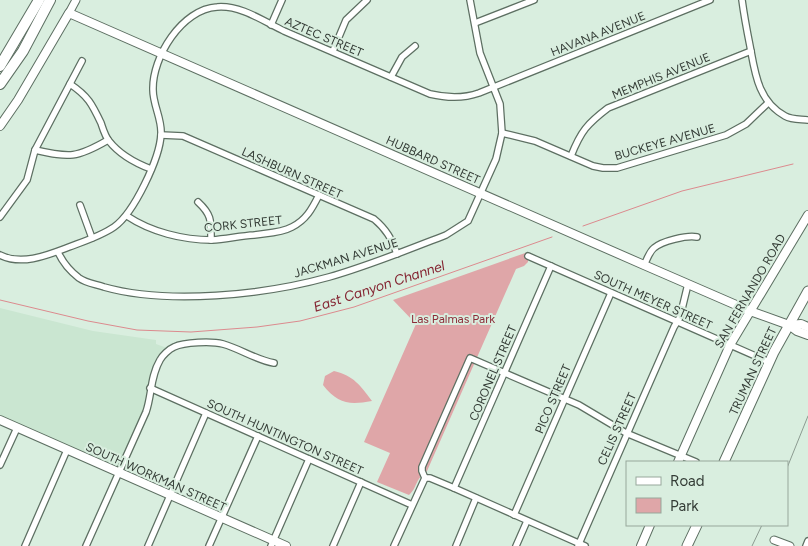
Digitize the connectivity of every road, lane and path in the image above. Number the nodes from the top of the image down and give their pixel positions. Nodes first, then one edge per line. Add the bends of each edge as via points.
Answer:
1 (33, 0) edge
2 (39, 0) edge
3 (44, 0) edge
4 (50, 0) edge
5 (76, 0) edge
6 (282, 0) edge
7 (367, 0) edge
8 (470, 0) edge
9 (534, 0) edge
10 (710, 0) edge
11 (742, 0) edge
12 (69, 13) junction
13 (475, 23) junction
14 (271, 25) junction
15 (416, 46) dead end
16 (333, 51) junction
17 (751, 51) junction
18 (163, 53) junction
19 (0, 58) edge
20 (82, 61) dead end
21 (0, 66) edge
22 (0, 74) edge
23 (391, 77) junction
24 (0, 84) edge
25 (70, 84) junction
26 (494, 87) junction
27 (768, 103) junction
28 (808, 120) edge
29 (0, 126) edge
30 (502, 133) junction
31 (161, 134) junction
32 (108, 140) junction
33 (35, 150) junction
34 (571, 156) junction
35 (151, 169) junction
36 (480, 193) junction
37 (319, 196) junction
38 (198, 202) dead end
39 (80, 205) dead end
40 (808, 215) edge
41 (126, 216) junction
42 (0, 217) edge
43 (697, 237) dead end
44 (92, 238) junction
45 (211, 240) junction
46 (58, 252) junction
47 (397, 254) junction
48 (0, 255) edge
49 (528, 256) dead end
50 (551, 266) junction
51 (644, 266) junction
52 (688, 284) junction
53 (808, 291) edge
54 (611, 292) junction
55 (750, 311) junction
56 (678, 321) junction
57 (789, 325) junction
58 (808, 327) edge
59 (808, 334) edge
60 (730, 345) junction
61 (769, 362) junction
62 (274, 363) dead end
63 (504, 372) junction
64 (150, 388) junction
65 (563, 399) junction
66 (206, 413) junction
67 (0, 420) edge
68 (17, 428) junction
69 (626, 433) junction
70 (258, 436) junction
71 (67, 450) junction
72 (309, 459) junction
73 (679, 459) edge
74 (724, 461) edge
75 (0, 465) edge
76 (118, 473) junction
77 (425, 478) junction
78 (361, 482) junction
79 (454, 488) junction
80 (170, 496) junction
81 (476, 498) junction
82 (412, 504) junction
83 (514, 515) junction
84 (222, 518) junction
85 (527, 520) junction
86 (650, 526) edge
87 (697, 526) edge
88 (774, 540) dead end
89 (808, 541) edge
90 (272, 543) edge
91 (581, 545) edge
92 (25, 546) edge
93 (86, 546) edge
94 (148, 546) edge
95 (210, 546) edge
96 (286, 546) edge
97 (333, 546) edge
98 (394, 546) edge
99 (456, 546) edge
100 (516, 546) edge
101 (641, 546) edge
102 (688, 546) edge
103 (790, 546) edge
104 (806, 546) edge

1 - 19 highway
2 - 21 highway
3 - 22 highway
4 - 24 highway via 23,51
5 - 12 street
6 - 14 street
7 - 16 street via 346,20
8 - 13 street, JACKMAN AVENUE
9 - 13 street
10 - 26 street, HAVANA AVENUE
11 - 17 street
12 - 18 main road, HUBBARD STREET
12 - 29 main road
13 - 26 street, JACKMAN AVENUE via 480,53
14 - 16 street, AZTEC STREET
14 - 18 street, AZTEC STREET via 241,10 217,6 183,22
15 - 23 street via 402,57
16 - 23 street, AZTEC STREET
17 - 27 street via 758,85
17 - 34 street, MEMPHIS AVENUE via 608,108 578,136
18 - 31 street, AZTEC STREET via 154,74 153,89
18 - 36 main road, HUBBARD STREET
20 - 25 street
23 - 26 street, AZTEC STREET via 443,97 467,97
25 - 32 street via 92,103
25 - 33 street
26 - 30 street, JACKMAN AVENUE via 501,109
27 - 28 street via 786,117
27 - 34 street, BUCKEYE AVENUE via 746,124 726,135 628,166 603,168
30 - 34 street, BUCKEYE AVENUE via 522,137
30 - 36 street, JACKMAN AVENUE via 496,160
31 - 35 street, AZTEC STREET via 159,152
31 - 37 street, LASHBURN STREET via 183,136
32 - 33 street via 74,155 62,156
32 - 35 street via 119,152
33 - 42 street via 27,180
35 - 41 street, AZTEC STREET
36 - 47 street, JACKMAN AVENUE via 468,221 463,225
36 - 51 main road, HUBBARD STREET
37 - 45 street, CORK STREET via 304,219 292,228
37 - 47 street, LASHBURN STREET via 374,219 390,235
38 - 45 street via 208,211
39 - 44 street
40 - 55 main road, SAN FERNANDO ROAD
41 - 44 street
41 - 45 street, CORK STREET via 154,230
43 - 51 street via 688,236 656,246
44 - 46 street
46 - 47 street, JACKMAN AVENUE via 69,268 89,283 116,290 175,296 289,286 329,277
46 - 48 street via 18,260
49 - 50 street, SOUTH MEYER STREET
50 - 54 street, SOUTH MEYER STREET
50 - 63 street, CORONEL STREET
51 - 52 main road, HUBBARD STREET
52 - 55 main road, HUBBARD STREET
52 - 56 street, CELIS STREET
53 - 57 main road, TRUMAN STREET
54 - 56 street, SOUTH MEYER STREET
54 - 65 street, PICO STREET
55 - 57 main road, HUBBARD STREET
55 - 60 main road, SAN FERNANDO ROAD
56 - 60 street, SOUTH MEYER STREET
56 - 69 street, CELIS STREET
57 - 58 main road, HUBBARD STREET
57 - 59 main road, HUBBARD STREET
57 - 61 main road, TRUMAN STREET
60 - 61 street, SOUTH MEYER STREET
60 - 73 main road, SAN FERNANDO ROAD
61 - 74 main road, TRUMAN STREET
62 - 64 street via 217,343 184,344 172,348 160,359
63 - 65 street
63 - 77 street via 470,358 422,467
63 - 79 street, CORONEL STREET
64 - 66 street, SOUTH HUNTINGTON STREET
64 - 76 street via 146,412
65 - 69 street
65 - 83 street, PICO STREET
66 - 70 street, SOUTH HUNTINGTON STREET
66 - 80 street
67 - 68 main road, SOUTH WORKMAN STREET
68 - 71 main road, SOUTH WORKMAN STREET
68 - 75 street
69 - 73 street
69 - 91 street, CELIS STREET
70 - 72 street, SOUTH HUNTINGTON STREET
70 - 84 street
71 - 76 main road, SOUTH WORKMAN STREET
71 - 92 street
72 - 78 street, SOUTH HUNTINGTON STREET
72 - 90 street
76 - 80 main road, SOUTH WORKMAN STREET
76 - 93 street
77 - 79 street
77 - 82 street
78 - 82 street, SOUTH HUNTINGTON STREET
78 - 97 street
79 - 81 street
80 - 84 main road, SOUTH WORKMAN STREET
80 - 94 street
81 - 83 street
81 - 99 street
82 - 98 street
83 - 85 street
84 - 90 main road, SOUTH WORKMAN STREET
84 - 95 street
85 - 91 street
85 - 100 street
86 - 101 main road
87 - 102 main road
88 - 103 street
89 - 104 street
90 - 96 main road, SOUTH WORKMAN STREET

